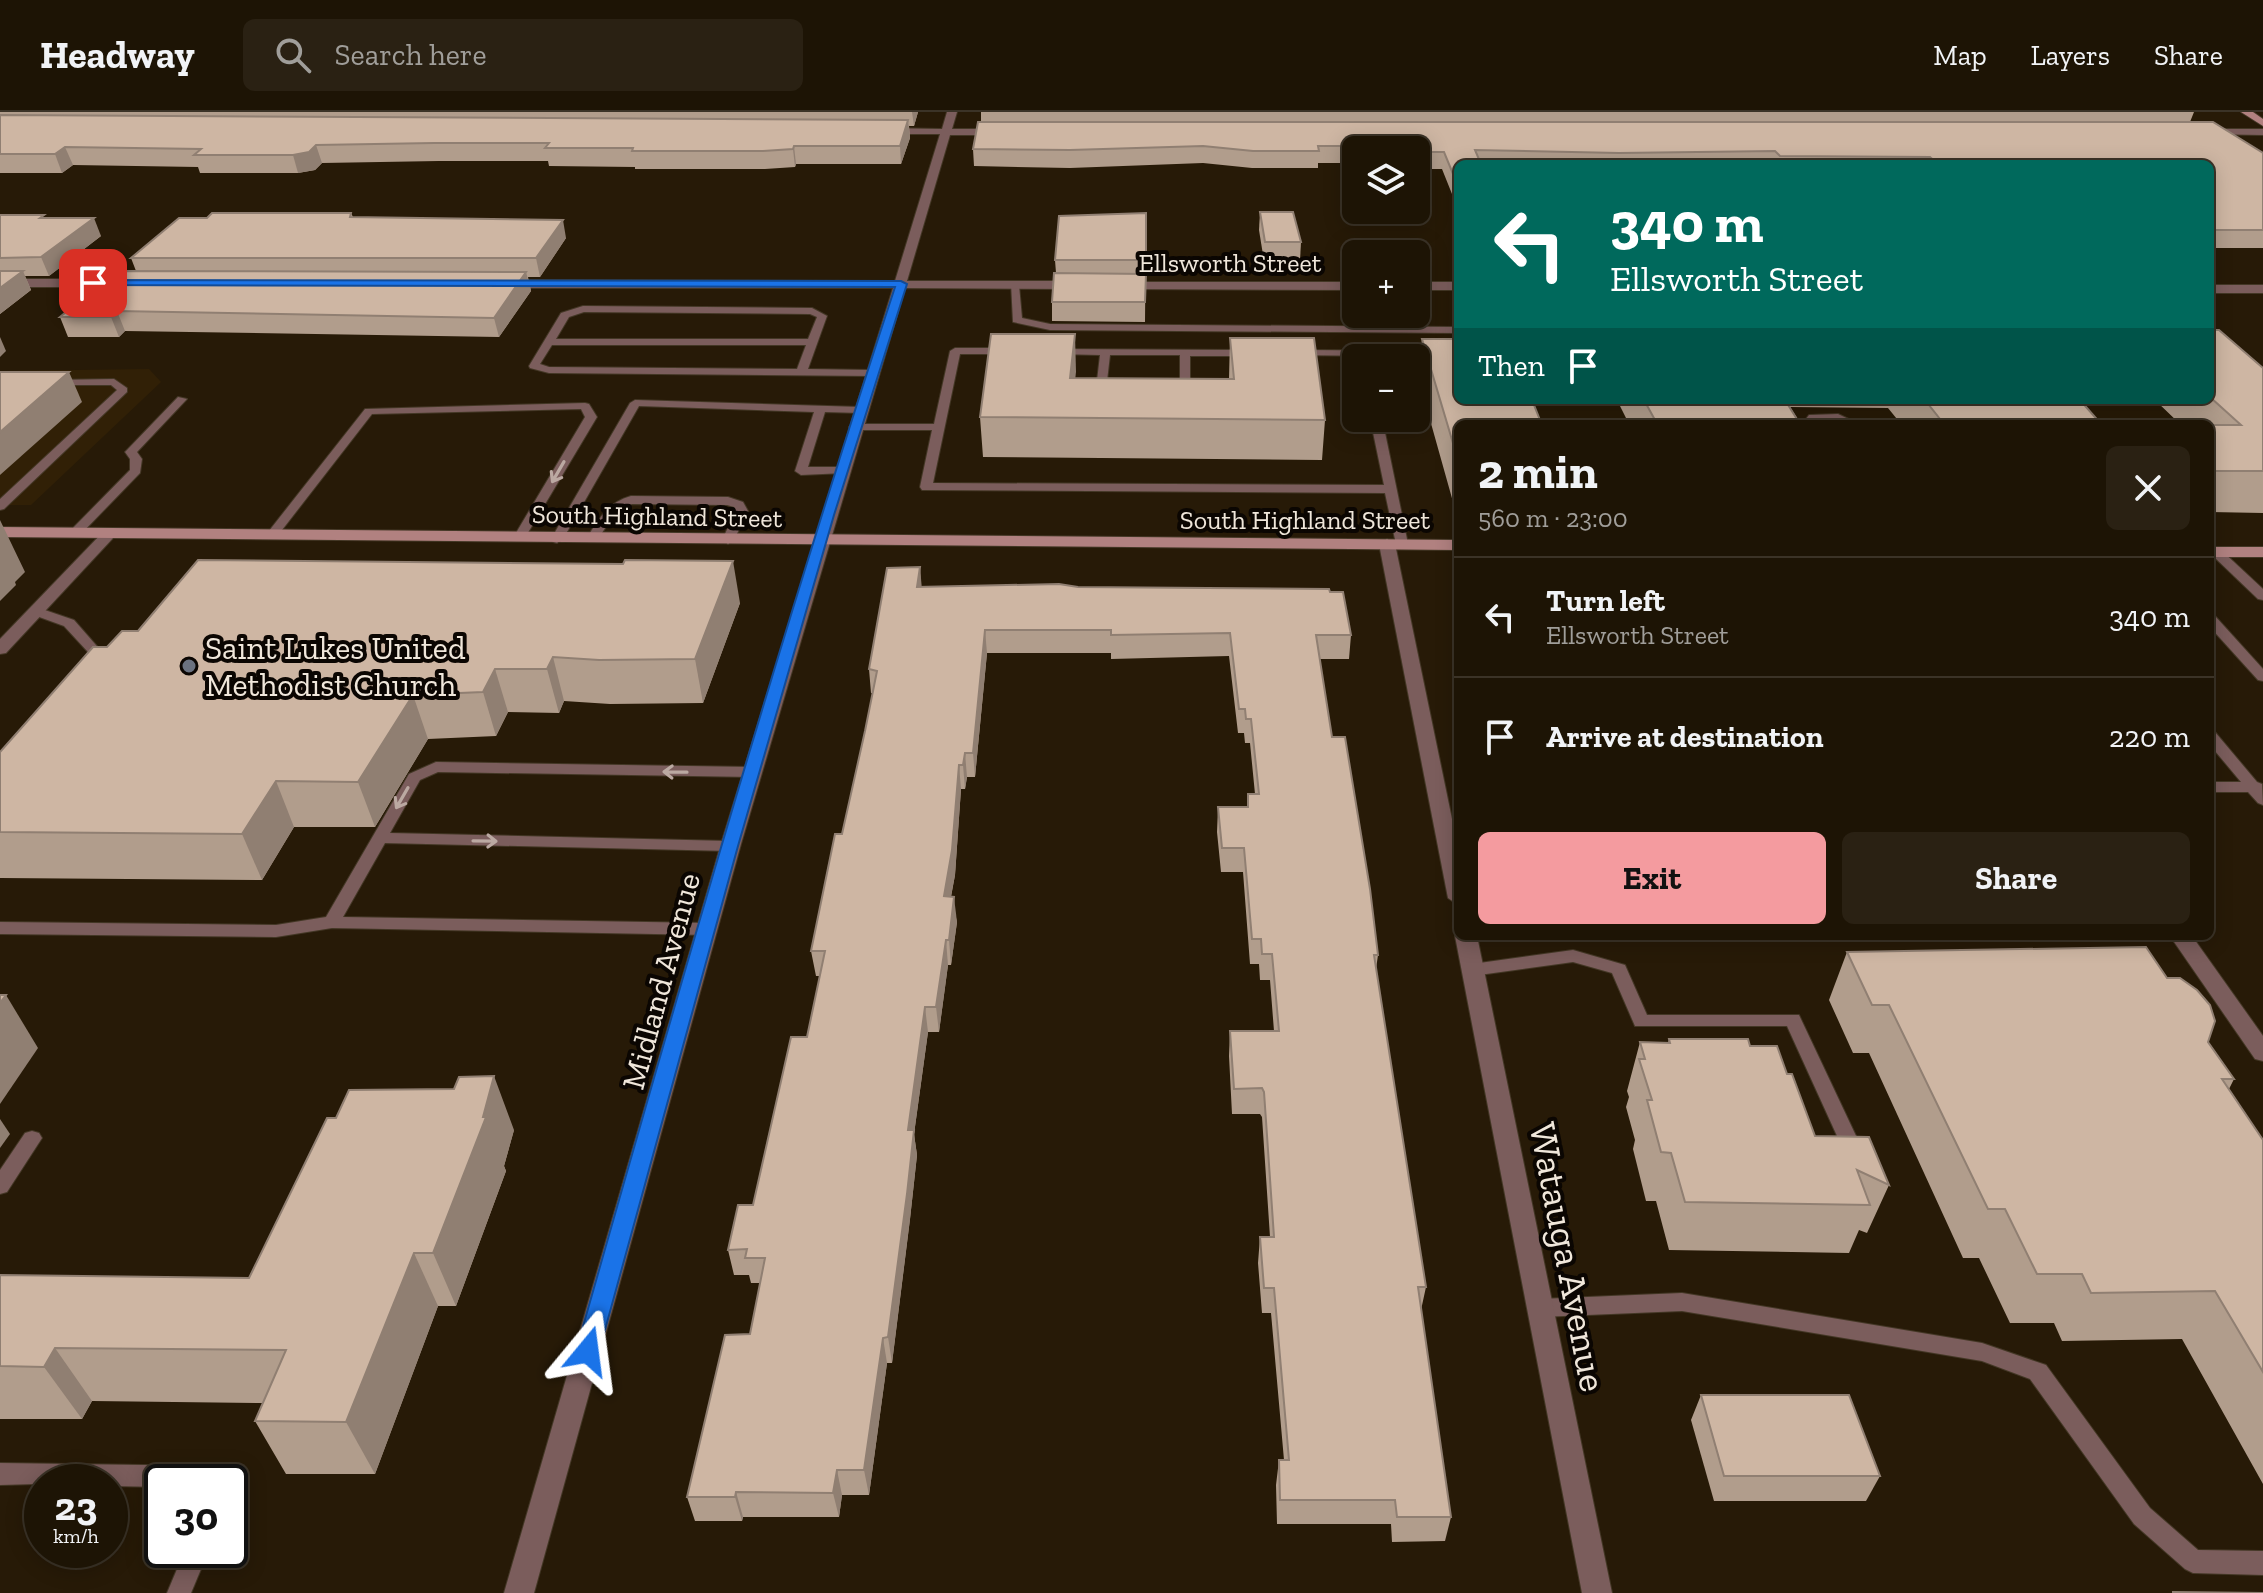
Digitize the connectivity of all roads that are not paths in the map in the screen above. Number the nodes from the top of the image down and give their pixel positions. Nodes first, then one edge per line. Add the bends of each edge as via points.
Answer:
1 (2246, 112) edge
2 (949, 122) edge
3 (2263, 123) edge
4 (868, 131) edge
5 (2196, 131) edge
6 (1010, 132) edge
7 (2263, 132) edge
8 (0, 283) edge
9 (142, 283) edge
10 (490, 284) edge
11 (901, 284) junction
12 (1014, 285) junction
13 (1092, 285) edge
14 (1108, 285) edge
15 (1342, 286) edge
16 (1430, 286) edge
17 (1454, 286) edge
18 (2214, 289) edge
19 (2263, 289) edge
20 (1454, 330) edge
21 (549, 342) junction
22 (812, 342) junction
23 (1015, 351) edge
24 (1045, 351) edge
25 (1105, 352) junction
26 (1185, 352) junction
27 (1259, 353) edge
28 (1289, 353) edge
29 (1454, 354) edge
30 (1342, 355) edge
31 (1430, 355) edge
32 (801, 373) junction
33 (873, 373) junction
34 (42, 382) edge
35 (182, 399) dead end
36 (1114, 400) edge
37 (1171, 400) edge
38 (820, 409) junction
39 (858, 418) junction
40 (1811, 420) edge
41 (1840, 420) edge
42 (938, 427) junction
43 (1379, 432) edge
44 (841, 471) junction
45 (1391, 489) junction
46 (0, 506) edge
47 (0, 532) edge
48 (74, 534) junction
49 (109, 534) junction
50 (271, 536) junction
51 (519, 538) junction
52 (557, 539) junction
53 (592, 539) junction
54 (728, 540) junction
55 (819, 541) junction
56 (1395, 544) junction
57 (1454, 545) edge
58 (2214, 552) edge
59 (2263, 552) edge
60 (2214, 553) edge
61 (2263, 596) edge
62 (36, 611) junction
63 (2214, 623) edge
64 (0, 649) edge
65 (80, 677) edge
66 (2263, 677) edge
67 (2214, 740) edge
68 (753, 772) junction
69 (2214, 787) edge
70 (2260, 792) edge
71 (379, 838) junction
72 (729, 846) junction
73 (1454, 876) edge
74 (332, 922) junction
75 (0, 928) edge
76 (708, 929) junction
77 (1467, 940) edge
78 (2184, 940) edge
79 (1472, 970) junction
80 (2263, 1053) edge
81 (32, 1138) dead end
82 (1856, 1156) edge
83 (0, 1186) edge
84 (1540, 1308) junction
85 (0, 1474) edge
86 (144, 1476) edge
87 (2263, 1563) edge
88 (189, 1568) edge
89 (179, 1593) edge
90 (519, 1593) edge
91 (1597, 1593) edge

1 - 3 main road
2 - 4 street
2 - 6 street
2 - 11 street, Midland Avenue
5 - 7 street
8 - 9 street
10 - 11 street, Ellsworth Street
11 - 12 street, Ellsworth Street
11 - 33 street, Midland Avenue
12 - 13 street, Ellsworth Street
12 - 20 lane via 1017,320 1050,327
14 - 15 street, Ellsworth Street
16 - 17 street
18 - 19 street
21 - 22 lane
21 - 22 lane via 565,315 598,309 812,311 822,316
21 - 32 lane via 534,366
22 - 32 lane
23 - 42 lane via 955,351
24 - 25 lane
25 - 26 lane
25 - 36 lane via 1100,400
26 - 27 lane
26 - 37 lane via 1185,400
28 - 30 lane
29 - 31 lane
32 - 33 lane
33 - 39 street, Midland Avenue
34 - 46 lane via 114,382 123,390
35 - 48 lane via 131,452 136,471
38 - 39 lane
38 - 44 lane via 801,471
38 - 52 lane via 635,403
39 - 42 lane
39 - 44 street, Midland Avenue
40 - 41 lane via 1824,415
42 - 45 lane via 926,487
43 - 45 lane
44 - 55 street, Midland Avenue
45 - 56 lane
47 - 48 main road, South Highland Street
48 - 49 main road, South Highland Street
49 - 50 main road, South Highland Street
49 - 62 street
50 - 51 main road, South Highland Street
50 -> 51 lane via 369,411 585,406 591,417
51 - 52 main road, South Highland Street
52 - 53 main road, South Highland Street
53 - 54 main road, South Highland Street
53 - 54 lane via 617,505 643,498 739,505 742,511
54 - 55 main road, South Highland Street
55 - 56 main road, South Highland Street
55 - 68 street, Midland Avenue
56 - 57 main road, South Highland Street
56 - 73 street
58 - 59 main road
60 - 61 lane
62 - 64 street
62 - 65 lane via 69,623 95,652
63 - 66 lane
67 - 70 lane
68 -> 71 lane via 436,767 414,777
68 - 72 street, Midland Avenue
69 - 70 lane
71 -> 72 lane
71 - 74 lane
72 - 76 street, Midland Avenue
74 - 75 lane via 276,931
74 - 76 lane
76 - 90 street, Midland Avenue
77 - 79 street, Watauga Avenue
78 - 80 street
79 - 82 lane via 1573,956 1619,969 1641,1021 1793,1020
79 - 84 street, Watauga Avenue
81 - 83 lane
84 - 87 lane via 1682,1302 1982,1352 2038,1372 2142,1516 2193,1561
84 - 91 street, Watauga Avenue
85 - 86 lane
88 - 89 lane

